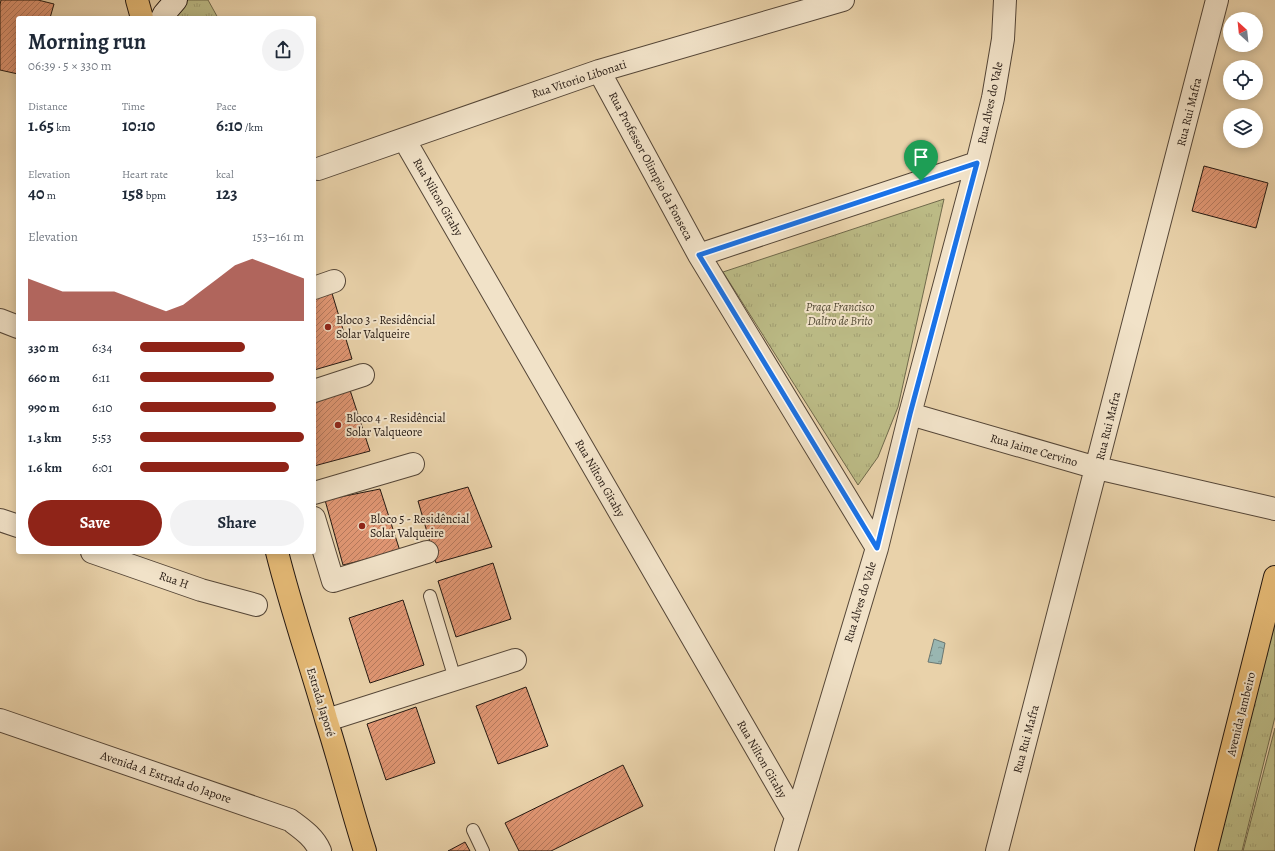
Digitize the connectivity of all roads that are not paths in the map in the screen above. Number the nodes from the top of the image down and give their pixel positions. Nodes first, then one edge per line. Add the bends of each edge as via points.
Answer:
1 (137, 0) edge
2 (176, 0) edge
3 (843, 0) edge
4 (1005, 0) edge
5 (1217, 0) edge
6 (141, 16) edge
7 (163, 16) edge
8 (599, 71) junction
9 (404, 138) junction
10 (977, 163) junction
11 (318, 169) dead end
12 (699, 255) junction
13 (0, 320) edge
14 (16, 326) edge
15 (363, 375) dead end
16 (316, 390) edge
17 (910, 414) junction
18 (413, 464) dead end
19 (1097, 468) junction
20 (316, 492) edge
21 (1275, 509) edge
22 (0, 520) edge
23 (16, 525) edge
24 (316, 525) edge
25 (877, 548) junction
26 (427, 552) dead end
27 (98, 554) edge
28 (277, 554) edge
29 (1275, 578) edge
30 (430, 596) dead end
31 (256, 605) dead end
32 (515, 660) dead end
33 (455, 679) junction
34 (0, 720) edge
35 (327, 720) junction
36 (796, 817) junction
37 (473, 830) dead end
38 (320, 851) edge
39 (365, 851) edge
40 (483, 851) edge
41 (786, 851) edge
42 (997, 851) edge
43 (1206, 851) edge

1 - 6 main road
2 - 7 street
3 - 8 street, Rua Vitorio Libonati
4 - 10 street, Rua Alves do Vale via 1004,39
5 - 19 street, Rua Rui Mafra
8 - 9 street, Rua Vitorio Libonati
8 - 12 street, Rua Professor Olimpio da Fonseca
9 - 11 street, Rua Vitorio Libonati
9 - 36 street, Rua Nilton Gitahy
10 - 12 street
10 - 17 street, Rua Alves do Vale
12 - 25 street, Rua Professor Olimpio da Fonseca
13 - 14 street
15 - 16 street
17 - 19 street, Rua Jaime Cervino
17 - 25 street, Rua Alves do Vale
18 - 20 street
19 - 21 street, Rua Jaime Cervino
19 - 42 street, Rua Rui Mafra
22 - 23 street
24 - 26 street via 333,581
25 - 36 street, Rua Alves do Vale
27 - 31 street, Rua H via 201,590
28 - 35 main road, Estrada Japoré
29 - 43 main road, Avenida Jambeiro
30 - 33 lane
32 - 33 street
33 - 35 street
34 - 38 street, Avenida A Estrada do Japore via 290,820 306,831
35 - 39 main road, Estrada Japoré
36 - 41 street, Rua Alves do Vale
37 - 40 lane

